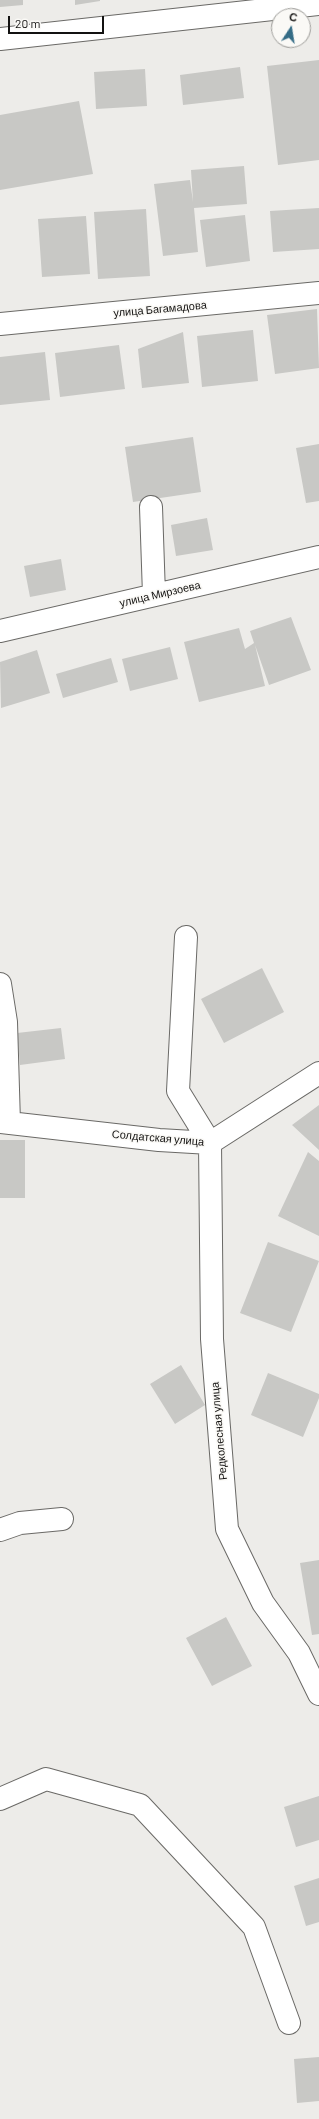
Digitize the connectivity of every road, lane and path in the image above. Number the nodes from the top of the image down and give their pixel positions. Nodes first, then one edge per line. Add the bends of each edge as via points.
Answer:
1 (319, 4) edge
2 (0, 39) edge
3 (319, 293) edge
4 (0, 324) edge
5 (151, 507) dead end
6 (319, 557) edge
7 (154, 595) junction
8 (0, 631) edge
9 (186, 937) dead end
10 (0, 984) edge
11 (319, 1072) edge
12 (4, 1122) edge
13 (210, 1143) junction
14 (62, 1519) dead end
15 (0, 1530) edge
16 (319, 1694) edge
17 (0, 1799) edge
18 (289, 2023) dead end

1 - 2 street
3 - 4 street, улица Багамадова
5 - 7 street
6 - 7 street, улица Мирзоева
7 - 8 street, улица Мирзоева
9 - 13 street via 178,1092
10 - 12 street via 6,1022
11 - 13 street, Солдатская улица
12 - 13 street, Солдатская улица via 159,1140
13 - 16 street, Редколесная улица via 212,1339 227,1529 263,1603 299,1653
14 - 15 street via 20,1523
17 - 18 street via 46,1779 140,1805 254,1927

